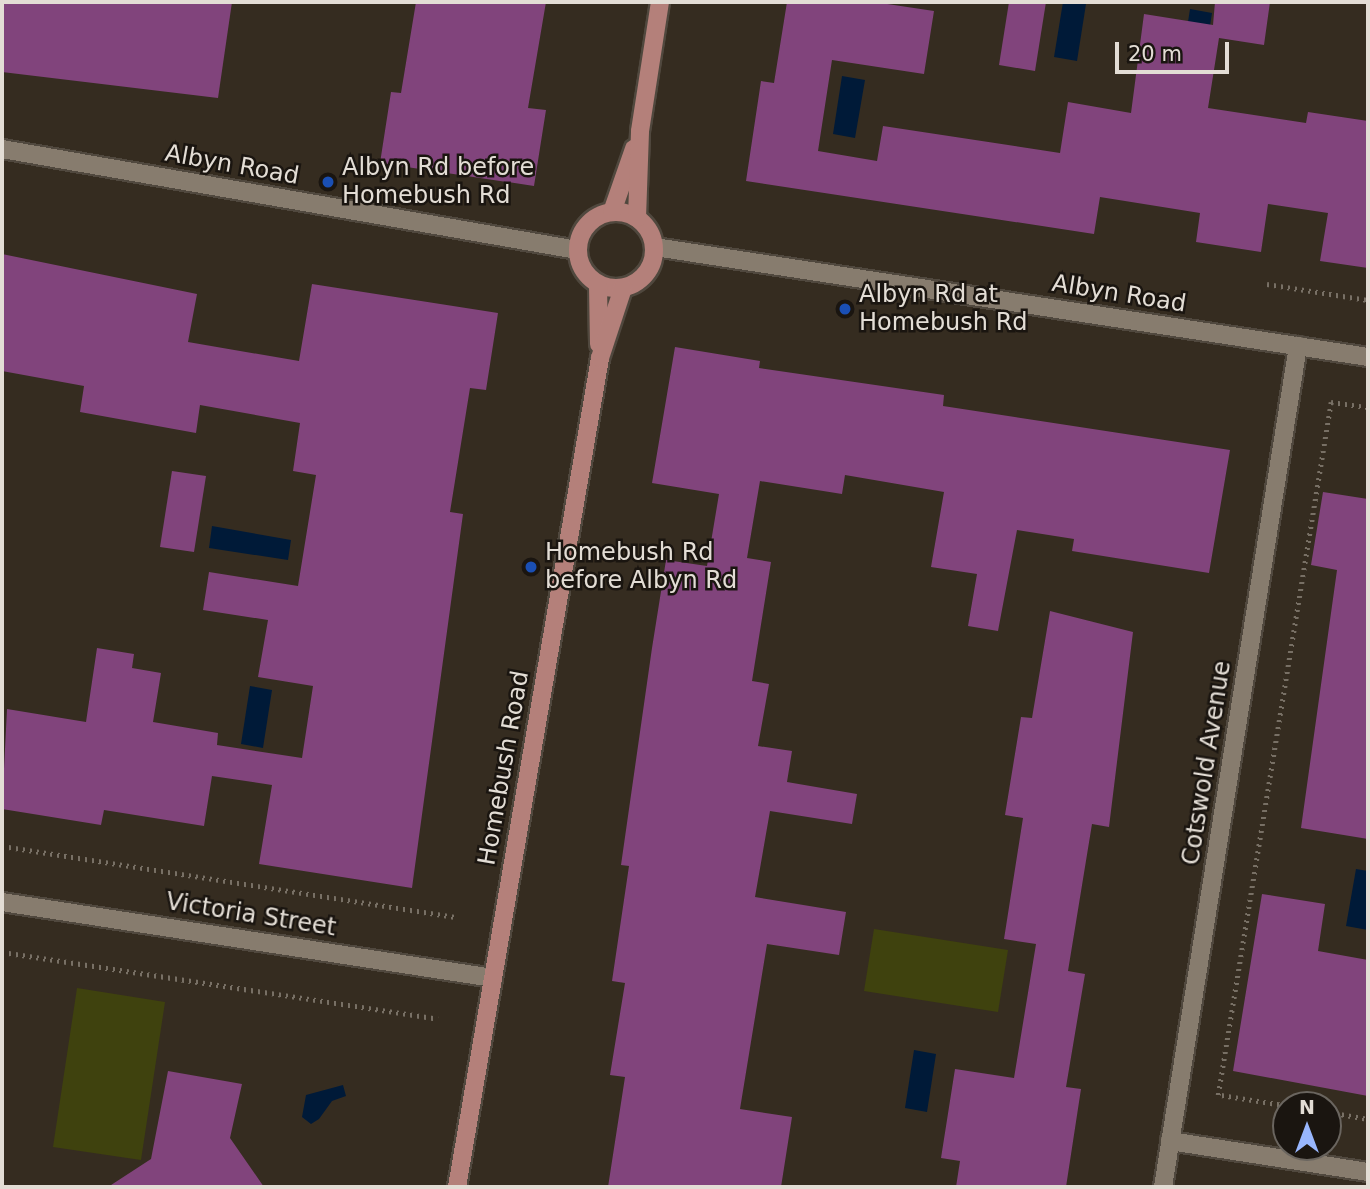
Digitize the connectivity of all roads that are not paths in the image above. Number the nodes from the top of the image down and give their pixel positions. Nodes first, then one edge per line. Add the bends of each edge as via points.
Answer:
1 (660, 2) edge
2 (640, 131) junction
3 (2, 149) edge
4 (612, 212) junction
5 (638, 218) junction
6 (655, 247) junction
7 (577, 250) junction
8 (598, 285) junction
9 (623, 288) junction
10 (1297, 346) junction
11 (1368, 357) edge
12 (600, 358) junction
13 (2, 902) edge
14 (492, 978) junction
15 (1170, 1141) junction
16 (1368, 1172) edge
17 (457, 1187) edge
18 (1163, 1187) edge

1 - 2 main road
2 - 4 main road
2 - 5 main road
3 - 7 street, Albyn Road
4 - 5 main road
4 - 7 main road via 585,227
5 - 6 main road
6 - 9 main road via 646,274
6 - 10 street, Albyn Road
7 - 8 main road via 581,267
8 - 9 main road
8 - 12 main road, Homebush Road
9 - 12 main road, Homebush Road
10 - 11 street, Albyn Road
10 - 15 street, Cotswold Avenue
12 - 14 main road, Homebush Road
13 - 14 street, Victoria Street
14 - 17 main road, Homebush Road
15 - 16 street
15 - 18 street, Cotswold Avenue

